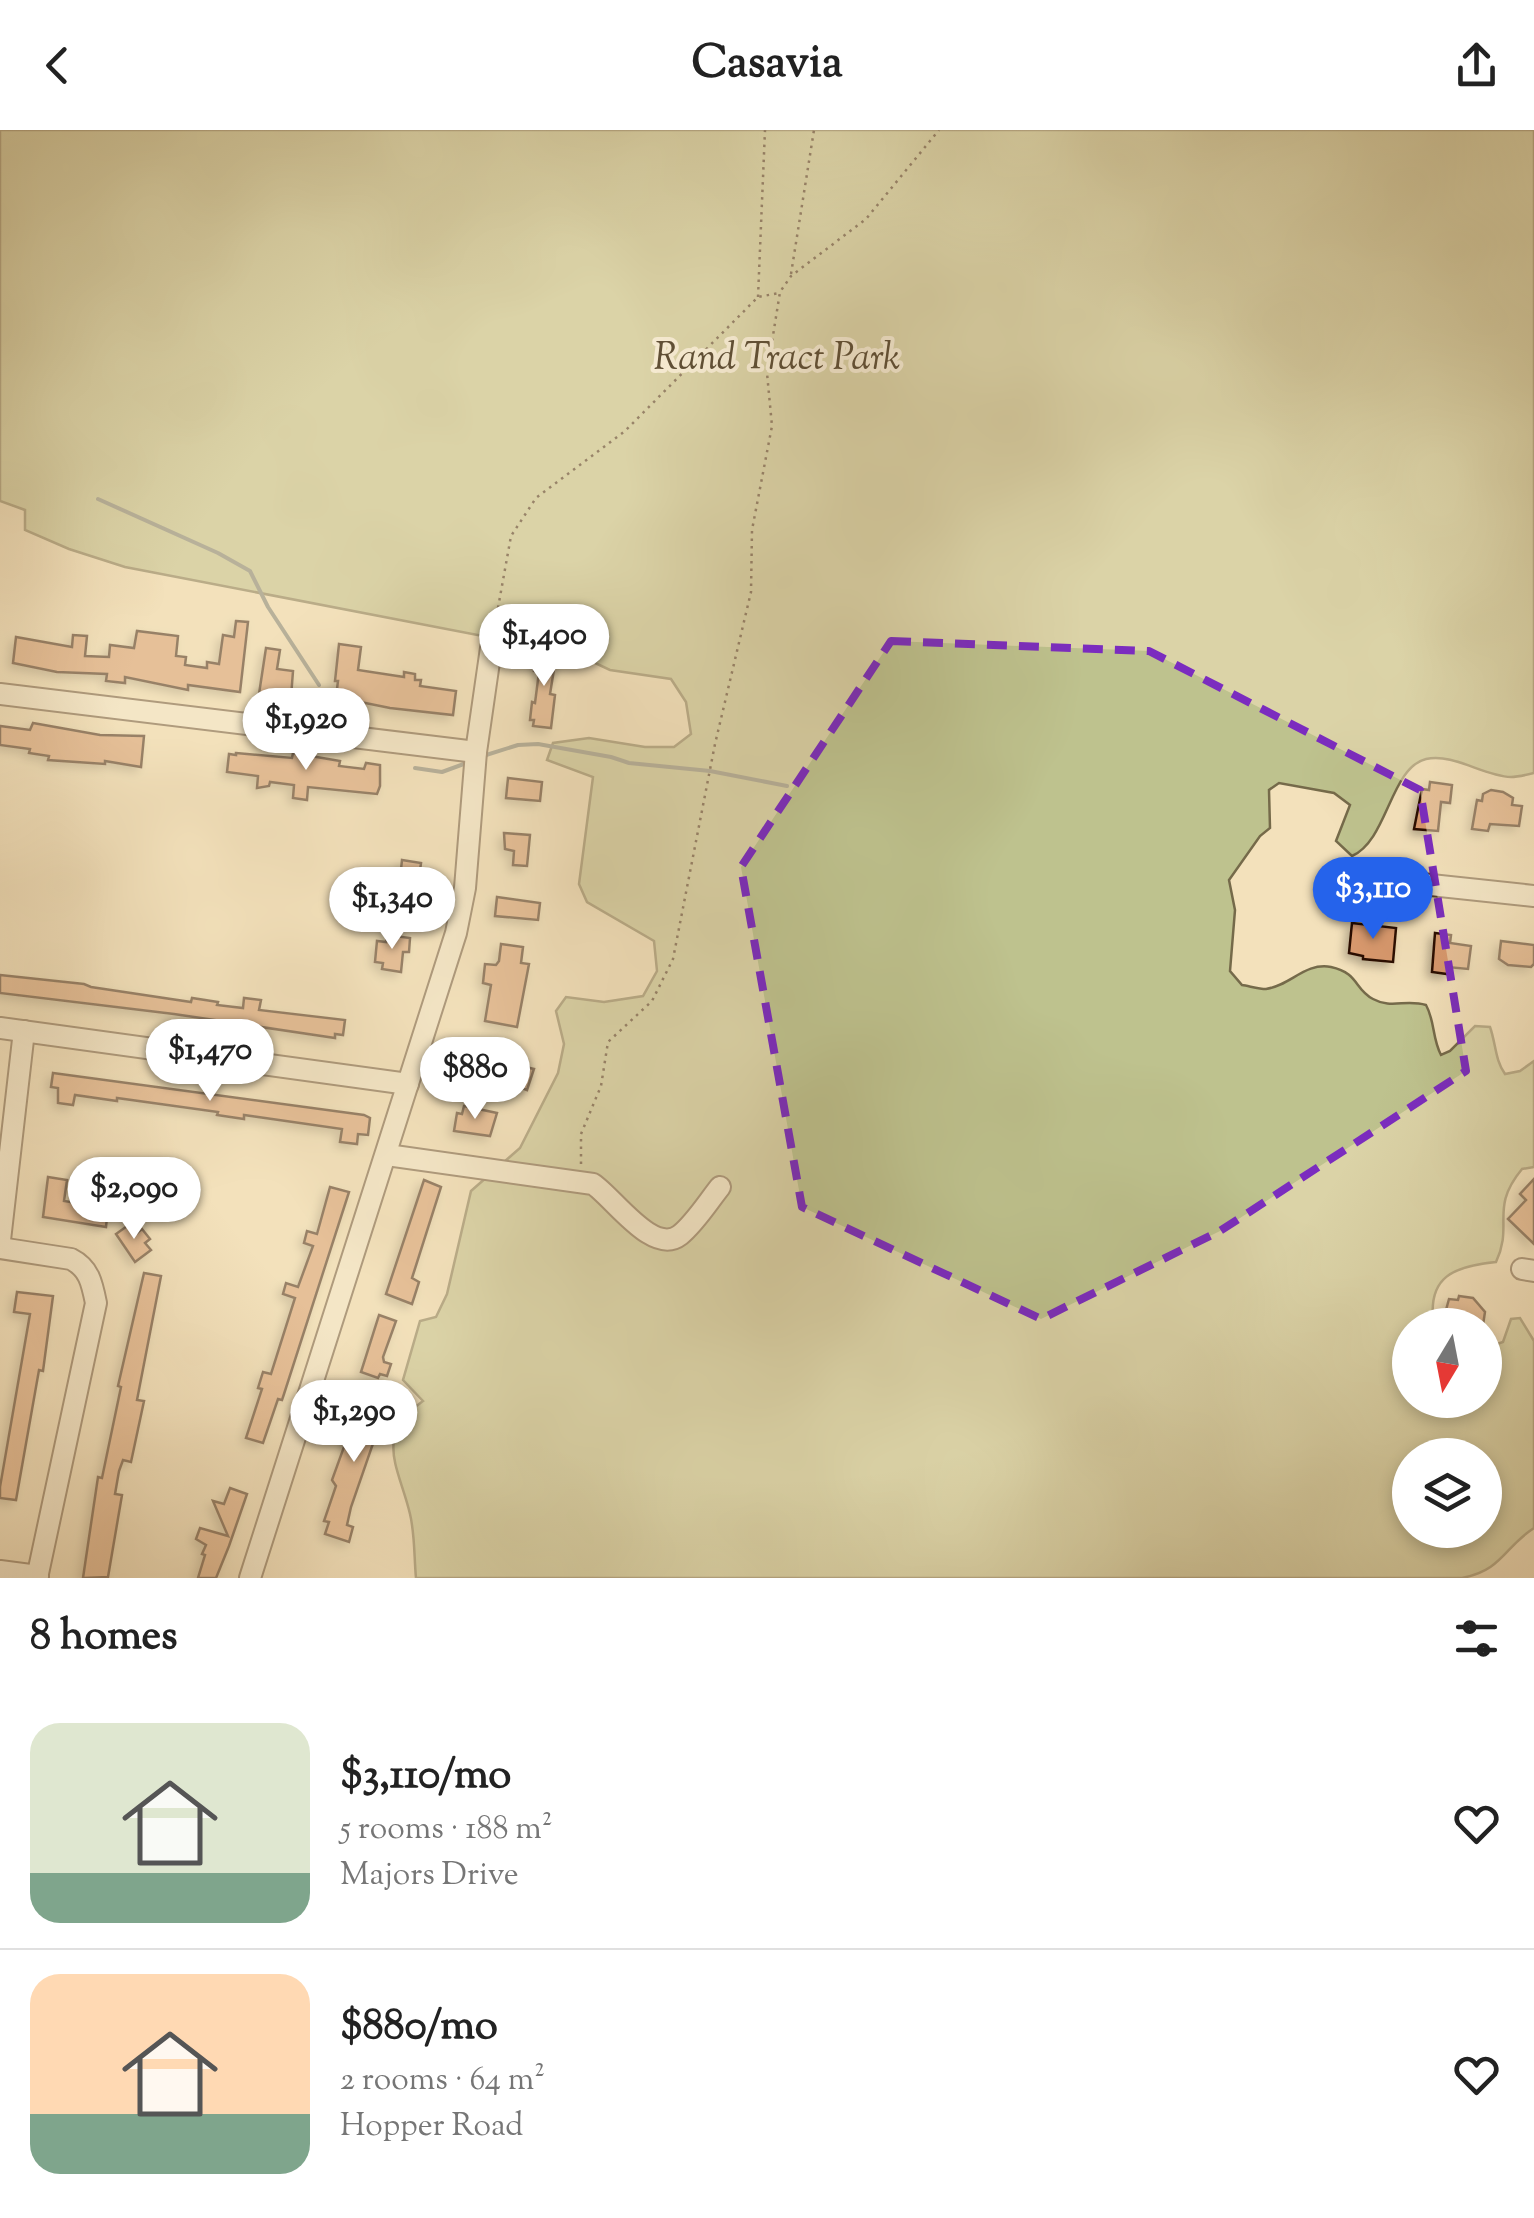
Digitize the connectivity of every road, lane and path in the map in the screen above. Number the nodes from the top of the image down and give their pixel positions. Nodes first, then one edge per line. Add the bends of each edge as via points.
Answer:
1 (765, 130) edge
2 (814, 130) edge
3 (939, 130) edge
4 (791, 276) junction
5 (780, 292) junction
6 (758, 297) junction
7 (491, 648) joint
8 (0, 694) edge
9 (476, 752) junction
10 (1337, 875) dead end
11 (1534, 896) edge
12 (0, 1028) edge
13 (24, 1031) junction
14 (408, 1084) junction
15 (386, 1155) junction
16 (580, 1180) junction
17 (720, 1187) dead end
18 (0, 1240) edge
19 (0, 1248) edge
20 (0, 1571) edge
21 (38, 1577) edge
22 (250, 1578) edge

1 - 6 path
2 - 4 path
3 - 4 path via 866,220
4 - 5 path
5 - 6 path
5 - 16 path via 767,373 772,426 752,530 750,592 673,959 652,1001 608,1042 601,1086 582,1134
6 - 7 path via 625,431 536,498 511,536
7 - 9 street
8 - 9 street
9 - 14 street via 456,933
10 - 11 street
12 - 13 street
13 - 14 street
13 - 18 street
14 - 15 street
15 - 16 street
15 - 22 street
16 - 17 street via 608,1194 650,1236 664,1241 678,1237
19 - 21 street via 70,1258 91,1278 96,1302
20 - 21 street

